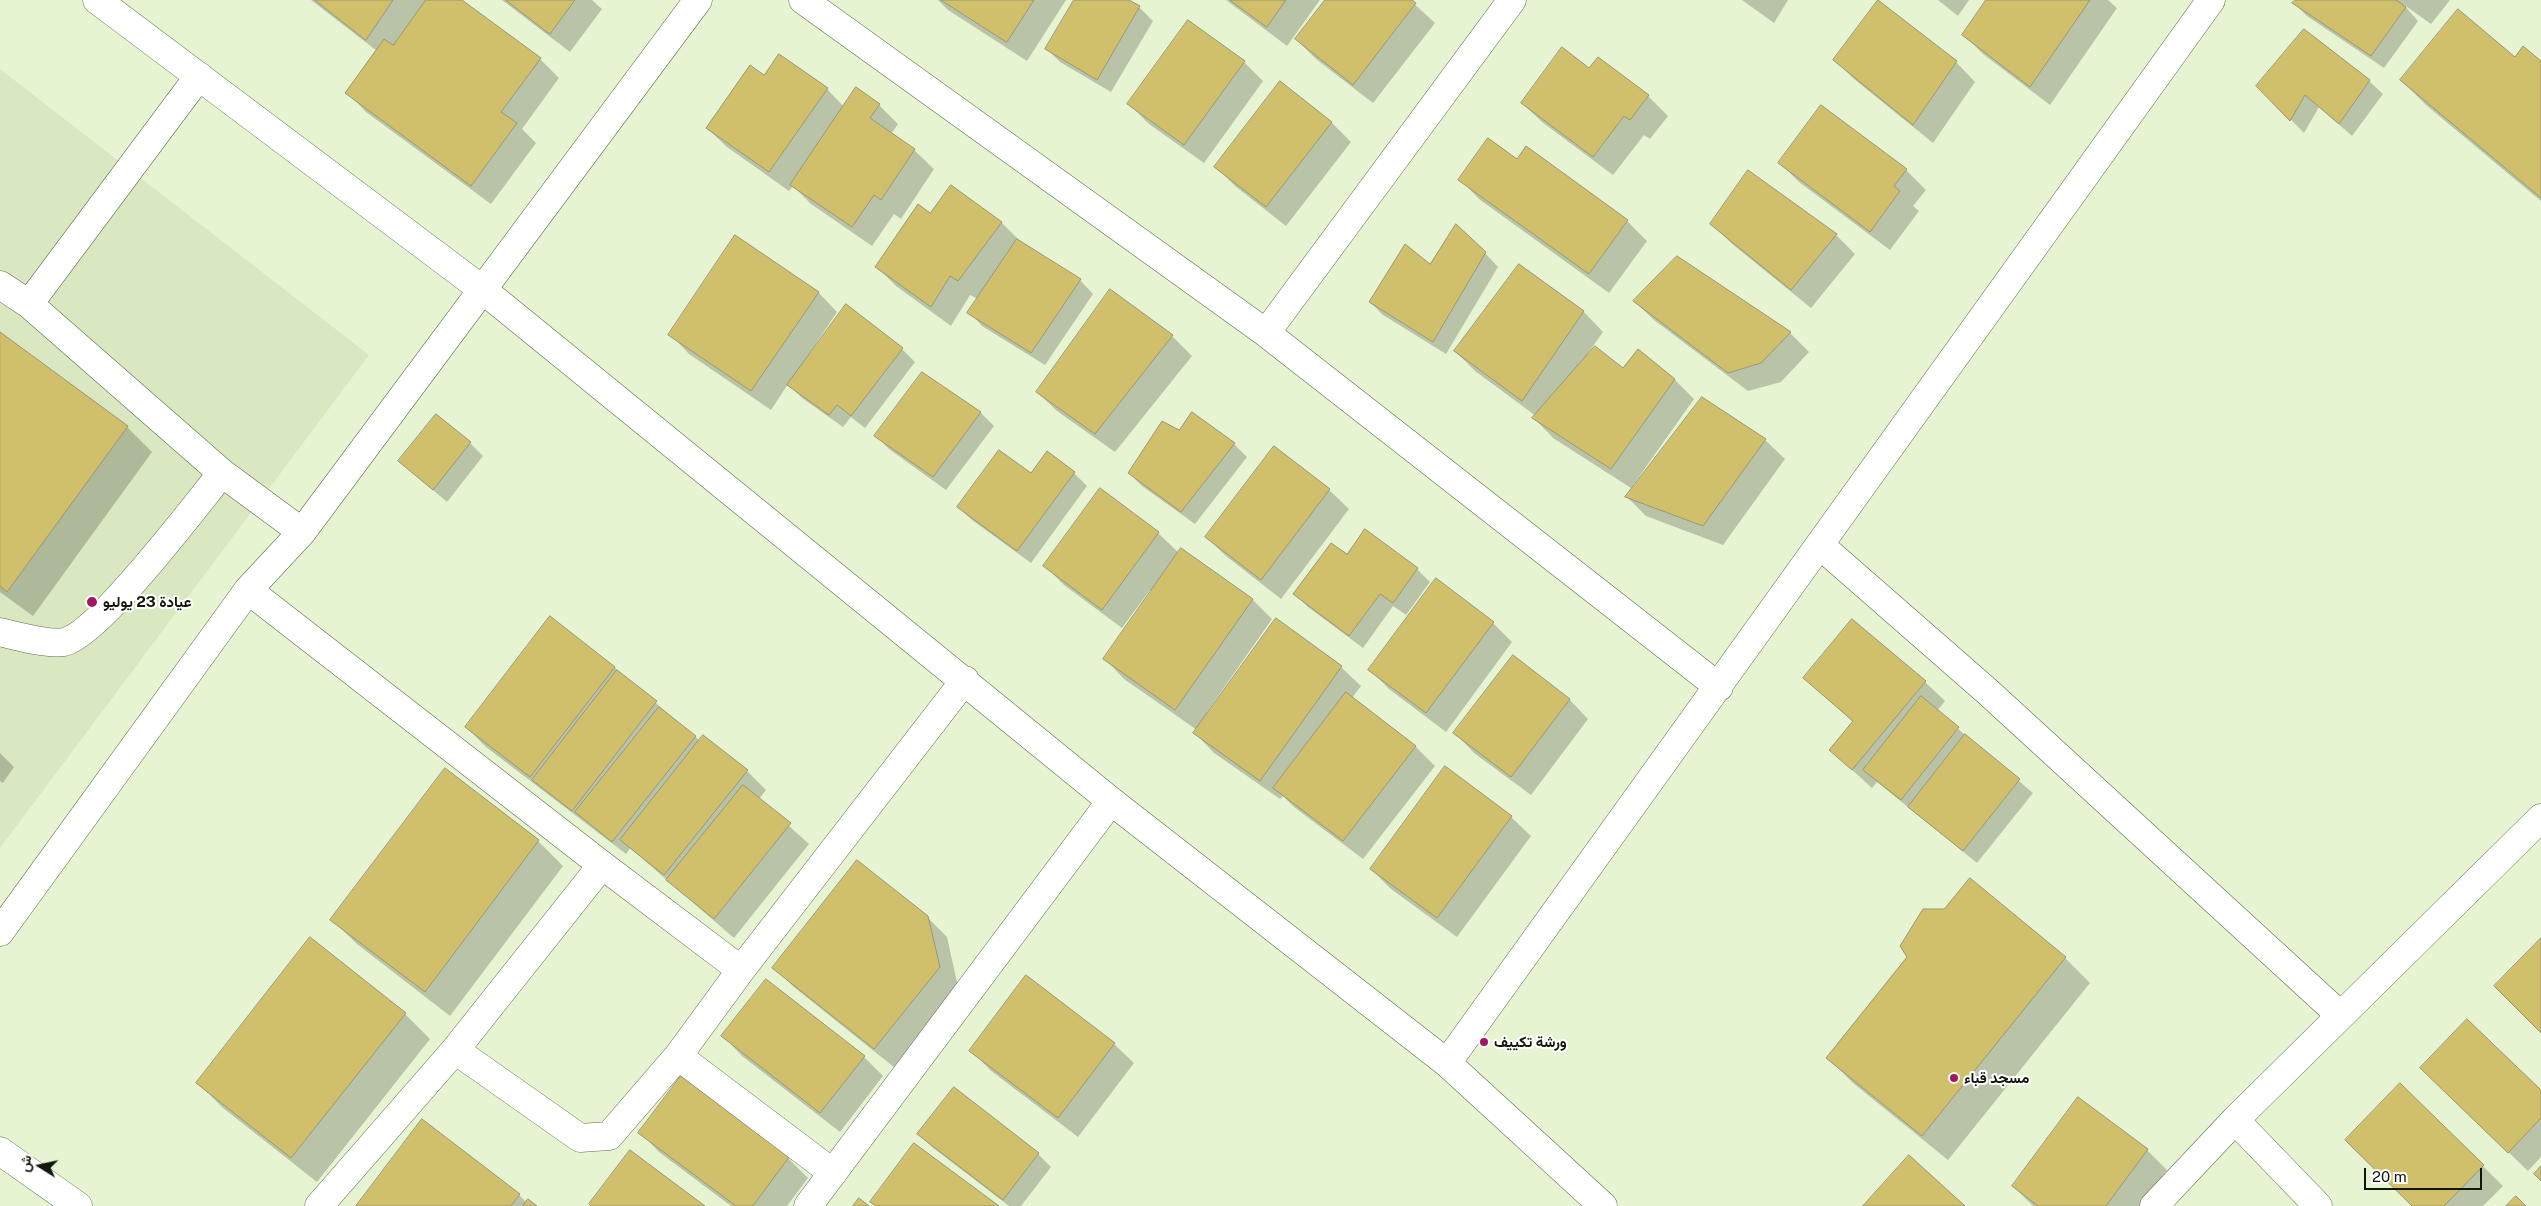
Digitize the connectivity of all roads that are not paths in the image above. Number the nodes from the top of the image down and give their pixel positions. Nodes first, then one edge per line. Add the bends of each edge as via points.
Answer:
1 (97, 0) edge
2 (698, 0) edge
3 (803, 0) edge
4 (1512, 0) edge
5 (2211, 0) edge
6 (129, 9) edge
7 (199, 76) junction
8 (0, 285) edge
9 (483, 290) junction
10 (29, 304) junction
11 (1266, 333) junction
12 (222, 473) junction
13 (302, 532) junction
14 (1821, 546) junction
15 (248, 590) junction
16 (0, 632) edge
17 (965, 680) junction
18 (1719, 687) junction
19 (1111, 801) junction
20 (2541, 818) edge
21 (602, 865) junction
22 (0, 932) edge
23 (742, 970) junction
24 (2340, 1016) junction
25 (456, 1050) junction
26 (678, 1056) junction
27 (1447, 1063) junction
28 (2235, 1120) junction
29 (0, 1151) edge
30 (833, 1173) junction
31 (78, 1206) edge
32 (319, 1206) edge
33 (808, 1206) edge
34 (1603, 1206) edge
35 (2154, 1206) edge
36 (2318, 1206) edge

1 - 6 street
2 - 9 street
3 - 11 street
4 - 11 street
5 - 14 street
6 - 7 street
7 - 9 street
7 - 10 street
8 - 10 street
9 - 13 street
9 - 17 street
10 - 12 street
11 - 18 street
12 - 13 street
12 - 16 street via 144,570 84,631 64,642
13 - 15 street
14 - 18 street
14 - 24 street via 1988,692
15 - 21 street
15 - 22 street
17 - 19 street
17 - 23 street
18 - 27 street
19 - 27 street
19 - 30 street
20 - 24 street
21 - 23 street
21 - 25 street
23 - 26 street
24 - 28 street
25 - 26 street via 580,1138 593,1139 609,1136 620,1126
25 - 32 street
26 - 30 street
27 - 34 street
28 - 35 street
28 - 36 street
29 - 31 street
30 - 33 street

